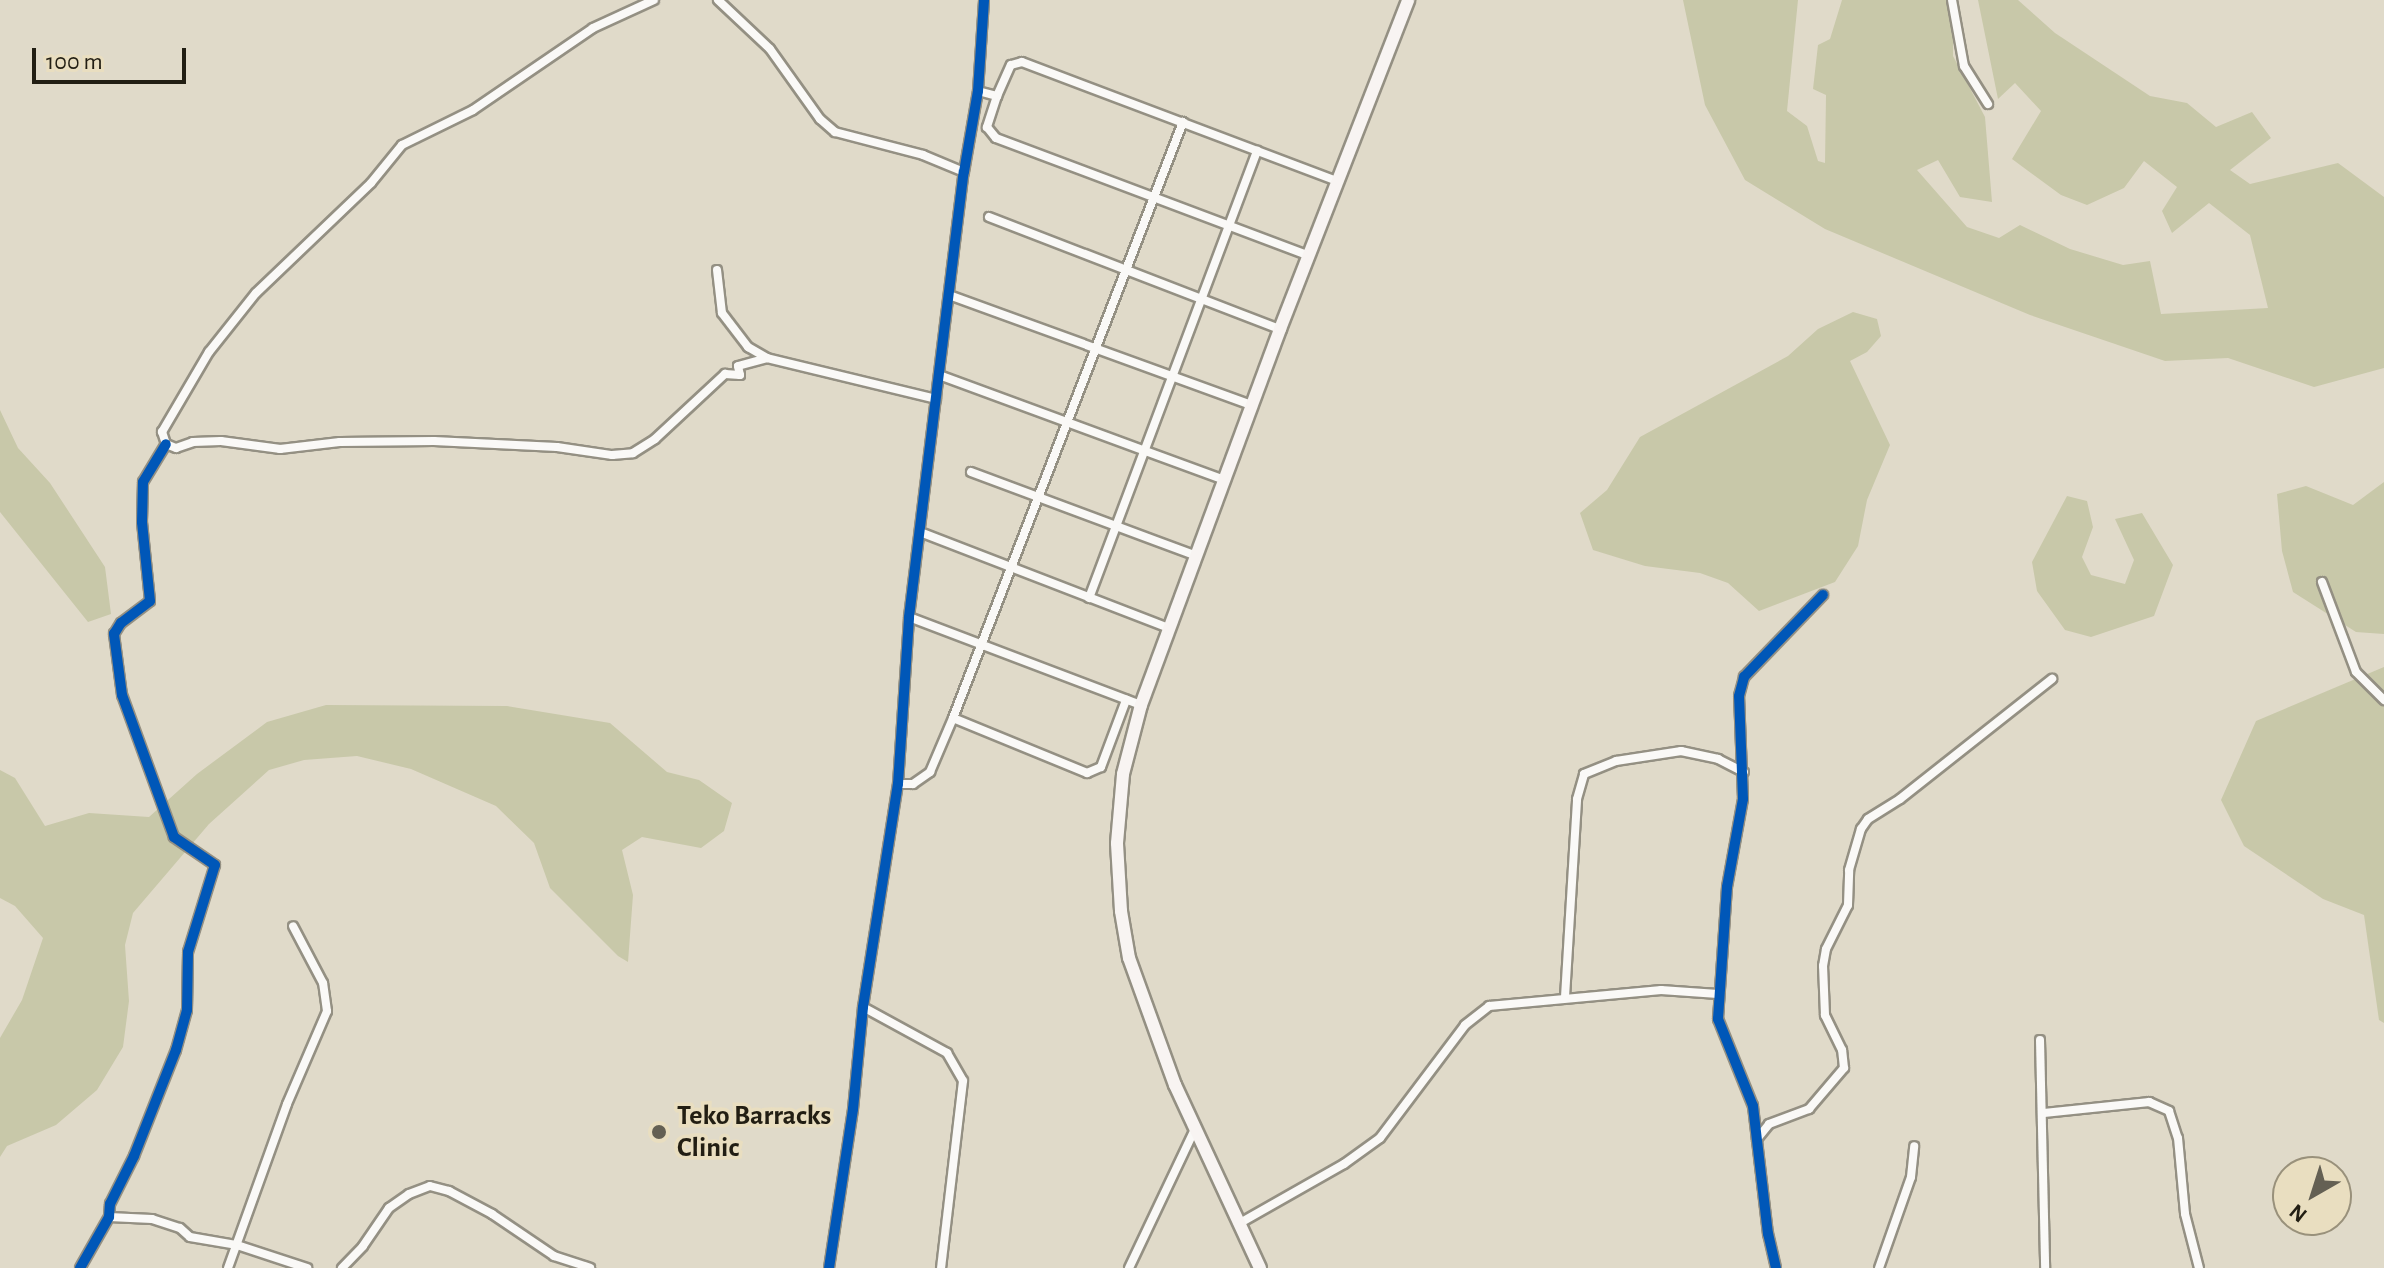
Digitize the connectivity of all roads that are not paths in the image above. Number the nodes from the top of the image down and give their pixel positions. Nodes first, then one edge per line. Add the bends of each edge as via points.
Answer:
1 (654, 0) edge
2 (718, 0) edge
3 (984, 0) edge
4 (1408, 0) edge
5 (1952, 0) edge
6 (978, 91) junction
7 (997, 96) junction
8 (1988, 104) dead end
9 (1183, 122) junction
10 (1257, 150) junction
11 (964, 172) junction
12 (1337, 181) junction
13 (1153, 197) junction
14 (989, 217) dead end
15 (1232, 225) junction
16 (1308, 255) junction
17 (717, 270) dead end
18 (1122, 271) junction
19 (949, 295) junction
20 (1202, 299) junction
21 (1280, 329) junction
22 (1094, 346) junction
23 (767, 358) junction
24 (939, 375) junction
25 (1172, 375) junction
26 (936, 399) junction
27 (1252, 405) junction
28 (1067, 421) junction
29 (166, 444) junction
30 (1145, 450) junction
31 (971, 472) dead end
32 (1225, 480) junction
33 (1039, 497) junction
34 (1117, 526) junction
35 (920, 532) junction
36 (1197, 556) junction
37 (1012, 569) junction
38 (2322, 582) dead end
39 (1823, 595) dead end
40 (1089, 598) junction
41 (909, 617) junction
42 (1169, 628) junction
43 (982, 645) junction
44 (2052, 679) dead end
45 (1126, 700) junction
46 (2384, 700) edge
47 (1141, 705) junction
48 (953, 718) junction
49 (1744, 772) junction
50 (898, 784) junction
51 (293, 926) dead end
52 (1718, 994) junction
53 (1565, 997) junction
54 (863, 1007) junction
55 (2040, 1040) dead end
56 (2044, 1113) junction
57 (1195, 1129) junction
58 (1757, 1140) junction
59 (1914, 1146) dead end
60 (109, 1217) junction
61 (1240, 1223) junction
62 (237, 1245) junction
63 (80, 1268) edge
64 (228, 1268) edge
65 (307, 1268) edge
66 (342, 1268) edge
67 (590, 1268) edge
68 (829, 1268) edge
69 (941, 1268) edge
70 (1129, 1268) edge
71 (1260, 1268) edge
72 (1776, 1268) edge
73 (1879, 1268) edge
74 (2045, 1268) edge
75 (2199, 1268) edge

1 - 29 street via 593,28 473,110 402,145 371,183 256,293 209,352 162,432
2 - 11 street via 770,49 835,132 923,155
3 - 6 street
4 - 12 main road
5 - 8 street via 1964,66
6 - 7 street
6 - 11 street
7 - 9 street via 1011,65 1022,62
7 - 13 street via 987,127 996,138
9 - 10 street
9 - 13 street
10 - 12 street
10 - 15 street
11 - 19 street
12 - 16 main road
13 - 15 street
13 - 18 street
14 - 18 street
15 - 16 street
15 - 20 street
16 - 21 main road
17 - 23 street via 722,313 748,347
18 - 20 street
18 - 22 street
19 - 22 street
19 - 24 street
20 - 21 street
20 - 25 street
21 - 27 main road
22 - 25 street
22 - 28 street
23 - 26 street
23 - 29 street via 738,366 740,375 725,374 633,453 434,441 280,449 221,441 176,448
24 - 26 street
24 - 28 street
25 - 27 street
25 - 30 street
26 - 35 street
27 - 32 main road
28 - 30 street
28 - 33 street
29 - 60 street via 143,482 150,601 114,634 122,695 174,837 215,865 188,952 187,1010 176,1050
30 - 32 street
30 - 34 street
31 - 33 street
32 - 36 main road
33 - 34 street
33 - 37 street
34 - 36 street
34 - 40 street
35 - 37 street
35 - 41 street
36 - 42 main road
37 - 40 street
37 - 43 street
38 - 46 street via 2356,672
39 - 49 street via 1744,677
40 - 42 street
41 - 43 street
41 - 50 street
42 - 47 main road
43 - 45 street
43 - 48 street
44 - 58 street via 1861,829 1849,870 1848,905 1823,966 1825,1015 1842,1050 1844,1068 1809,1109 1769,1124
45 - 47 street
45 - 48 street via 1101,767 1087,773
47 - 57 main road via 1123,774 1117,843 1121,911 1147,1012
48 - 50 street via 930,772 913,784
49 - 52 street
49 - 53 street via 1718,759 1681,751 1616,761 1584,774 1577,799
50 - 54 street
51 - 62 street via 323,983 327,1011
52 - 53 street via 1661,990
52 - 58 street via 1718,1019 1753,1106
53 - 61 street via 1480,1011 1380,1138
54 - 68 street
54 - 69 street via 947,1053 963,1081
55 - 56 street
56 - 74 street
56 - 75 street via 2149,1102 2169,1111
57 - 61 main road
57 - 70 street
58 - 72 street
59 - 73 street via 1911,1177
60 - 62 street via 152,1219 190,1237
60 - 63 street
61 - 71 main road
62 - 64 street
62 - 65 street
66 - 67 street via 389,1208 430,1186 492,1214 554,1256

